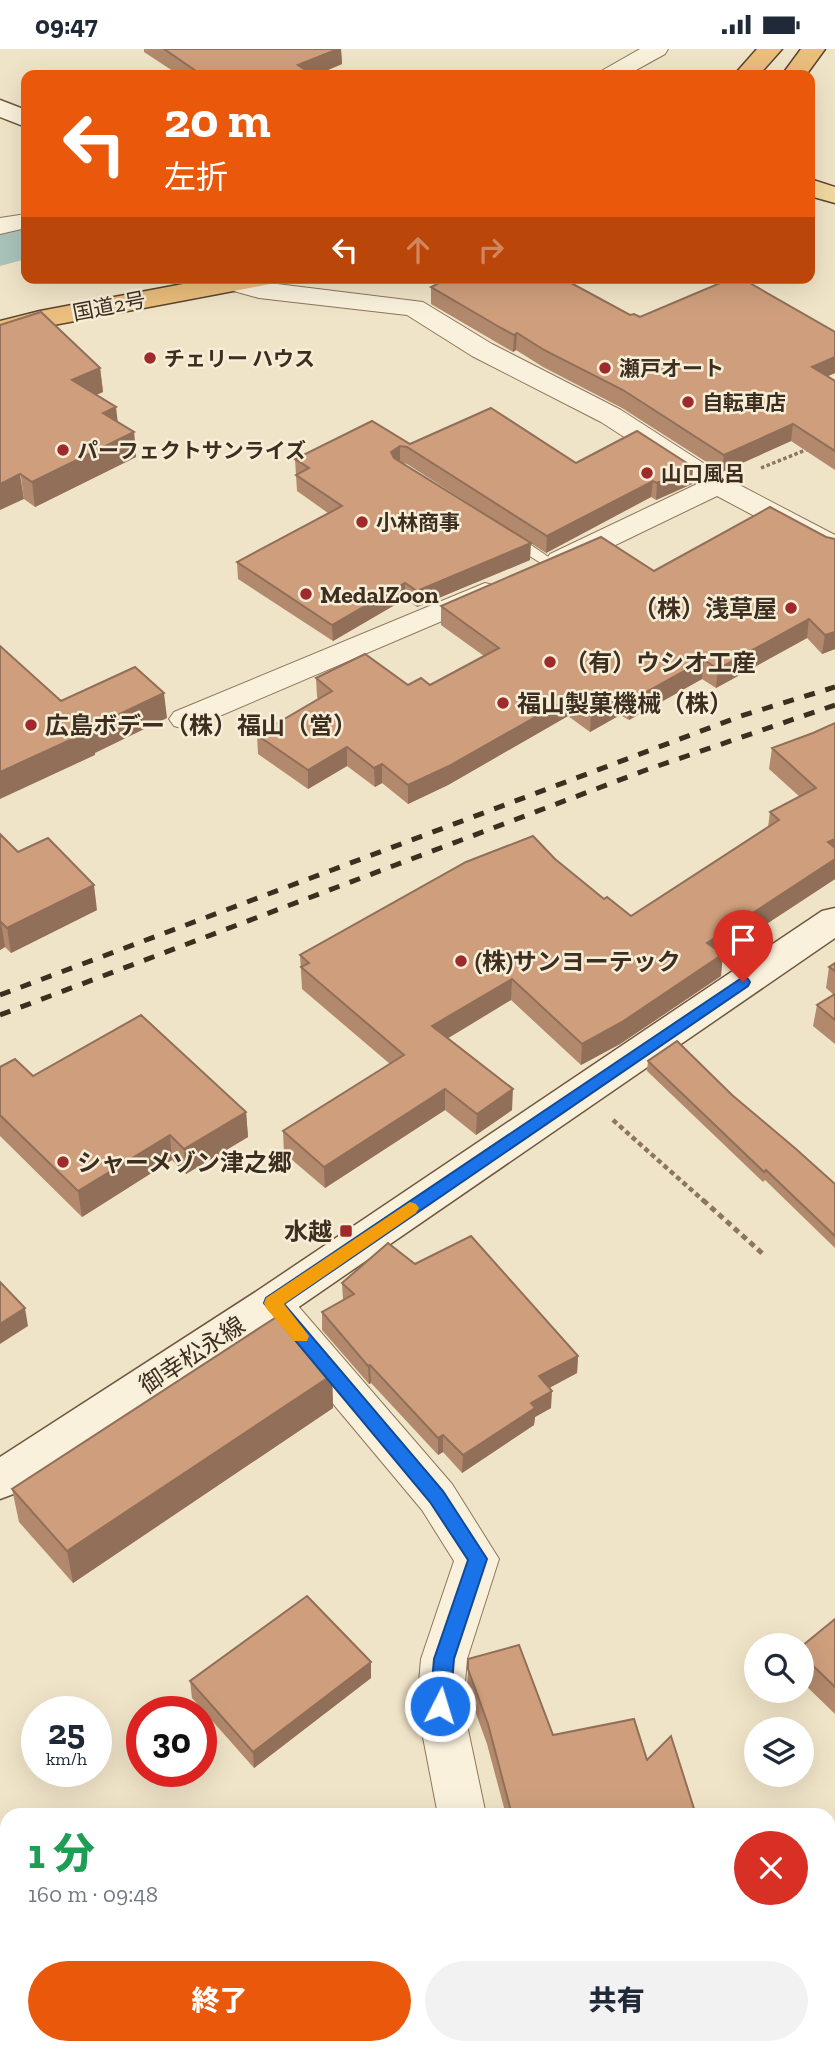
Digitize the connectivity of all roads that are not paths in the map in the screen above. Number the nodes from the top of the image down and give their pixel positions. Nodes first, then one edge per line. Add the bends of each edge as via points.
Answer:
1 (657, 49) edge
2 (770, 49) edge
3 (813, 49) edge
4 (620, 70) edge
5 (751, 70) edge
6 (798, 70) edge
7 (0, 107) edge
8 (21, 118) edge
9 (815, 189) edge
10 (835, 195) edge
11 (815, 214) edge
12 (835, 220) edge
13 (21, 222) edge
14 (0, 226) edge
15 (109, 284) edge
16 (211, 284) edge
17 (242, 284) edge
18 (0, 309) edge
19 (0, 330) edge
20 (718, 485) junction
21 (494, 527) edge
22 (835, 547) edge
23 (552, 564) junction
24 (185, 719) dead end
25 (835, 920) edge
26 (272, 1303) junction
27 (0, 1481) edge
28 (460, 1808) edge

1 - 4 street
2 - 5 highway
3 - 6 highway
7 - 8 main road
9 - 10 main road
11 - 12 main road
13 - 14 street
15 - 18 highway, 国道2号
16 - 19 highway, 国道2号
17 - 20 street via 259,290 414,308 482,350 611,417
20 - 22 street
20 - 23 street
21 - 23 lane
23 - 24 street
25 - 26 main road, 御幸松永線
26 - 27 main road, 御幸松永線
26 - 28 street via 437,1497 477,1559 444,1659 440,1706

